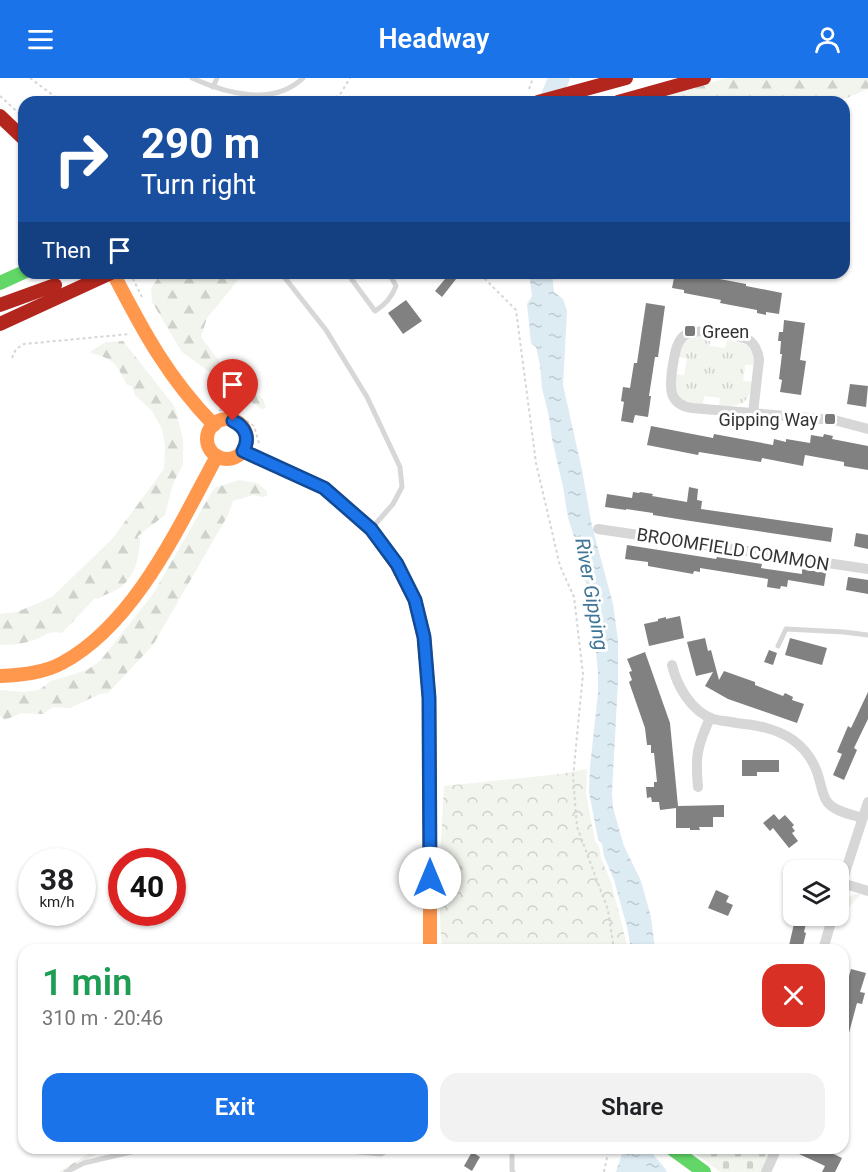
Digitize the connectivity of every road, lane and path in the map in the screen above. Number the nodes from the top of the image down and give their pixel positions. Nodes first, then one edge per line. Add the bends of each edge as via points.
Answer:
1 (30, 78) edge
2 (192, 78) edge
3 (217, 78) edge
4 (303, 78) edge
5 (350, 78) edge
6 (626, 78) edge
7 (704, 78) edge
8 (213, 87) junction
9 (0, 96) edge
10 (54, 96) edge
11 (338, 96) edge
12 (560, 96) edge
13 (640, 96) edge
14 (18, 112) edge
15 (0, 116) edge
16 (18, 133) edge
17 (18, 263) edge
18 (0, 270) edge
19 (18, 275) edge
20 (84, 279) edge
21 (87, 279) edge
22 (115, 279) edge
23 (133, 279) edge
24 (286, 279) edge
25 (351, 279) edge
26 (392, 279) edge
27 (485, 279) edge
28 (0, 283) edge
29 (143, 300) dead end
30 (0, 305) edge
31 (0, 324) edge
32 (144, 333) junction
33 (12, 358) dead end
34 (218, 410) dead end
35 (753, 413) junction
36 (214, 425) junction
37 (868, 429) edge
38 (266, 448) dead end
39 (243, 451) junction
40 (217, 456) junction
41 (371, 529) junction
42 (598, 529) dead end
43 (868, 569) edge
44 (868, 635) edge
45 (778, 646) dead end
46 (672, 665) dead end
47 (0, 676) edge
48 (710, 718) junction
49 (698, 788) dead end
50 (868, 802) edge
51 (862, 818) junction
52 (849, 860) edge
53 (849, 885) edge
54 (868, 891) edge
55 (830, 926) edge
56 (430, 944) edge
57 (613, 944) edge
58 (825, 944) edge
59 (122, 1154) edge
60 (512, 1154) edge
61 (608, 1154) edge
62 (679, 1154) edge
63 (774, 1154) edge
64 (66, 1172) edge
65 (513, 1172) edge
66 (604, 1172) edge
67 (704, 1172) edge
68 (766, 1172) edge

1 - 10 path
2 - 8 lane
3 - 8 lane
4 - 8 lane via 278,93 249,95
5 - 11 path
6 - 12 main road
7 - 13 main road
9 - 14 path
15 - 16 main road
17 - 18 main road
19 - 28 main road
20 - 30 main road
21 - 31 main road
22 - 32 main road
23 - 29 path
24 - 41 lane via 332,339 367,397 400,466 402,487
25 - 26 lane via 375,311 393,293 396,286
27 - 57 path via 516,310 536,463 560,566 574,597 583,674 573,777 577,827 608,910
32 - 33 path via 24,344
32 - 36 main road via 171,377
34 - 38 path via 238,415 254,426 259,444
35 - 35 street via 692,408 677,401 670,384 675,350 683,337 702,332 743,338 754,345 759,360
35 - 37 street via 834,420
36 - 39 main road via 227,420 239,424 246,434
36 - 40 main road via 208,443
39 - 40 main road via 228,459
39 - 41 main road via 324,488
40 - 47 main road via 142,586 102,635 62,663 18,676
41 - 56 main road via 397,564 415,600 424,637 429,698
42 - 43 street, BROOMFIELD COMMON
44 - 45 lane via 786,629
46 - 48 street via 686,697
48 - 49 street via 699,745
48 - 51 street via 775,730 793,740 813,762 828,803
50 - 51 street
51 - 52 street
53 - 54 street
55 - 58 street
59 - 64 lane via 84,1163
60 - 65 lane
61 - 66 path
62 - 67 main road
63 - 68 street

